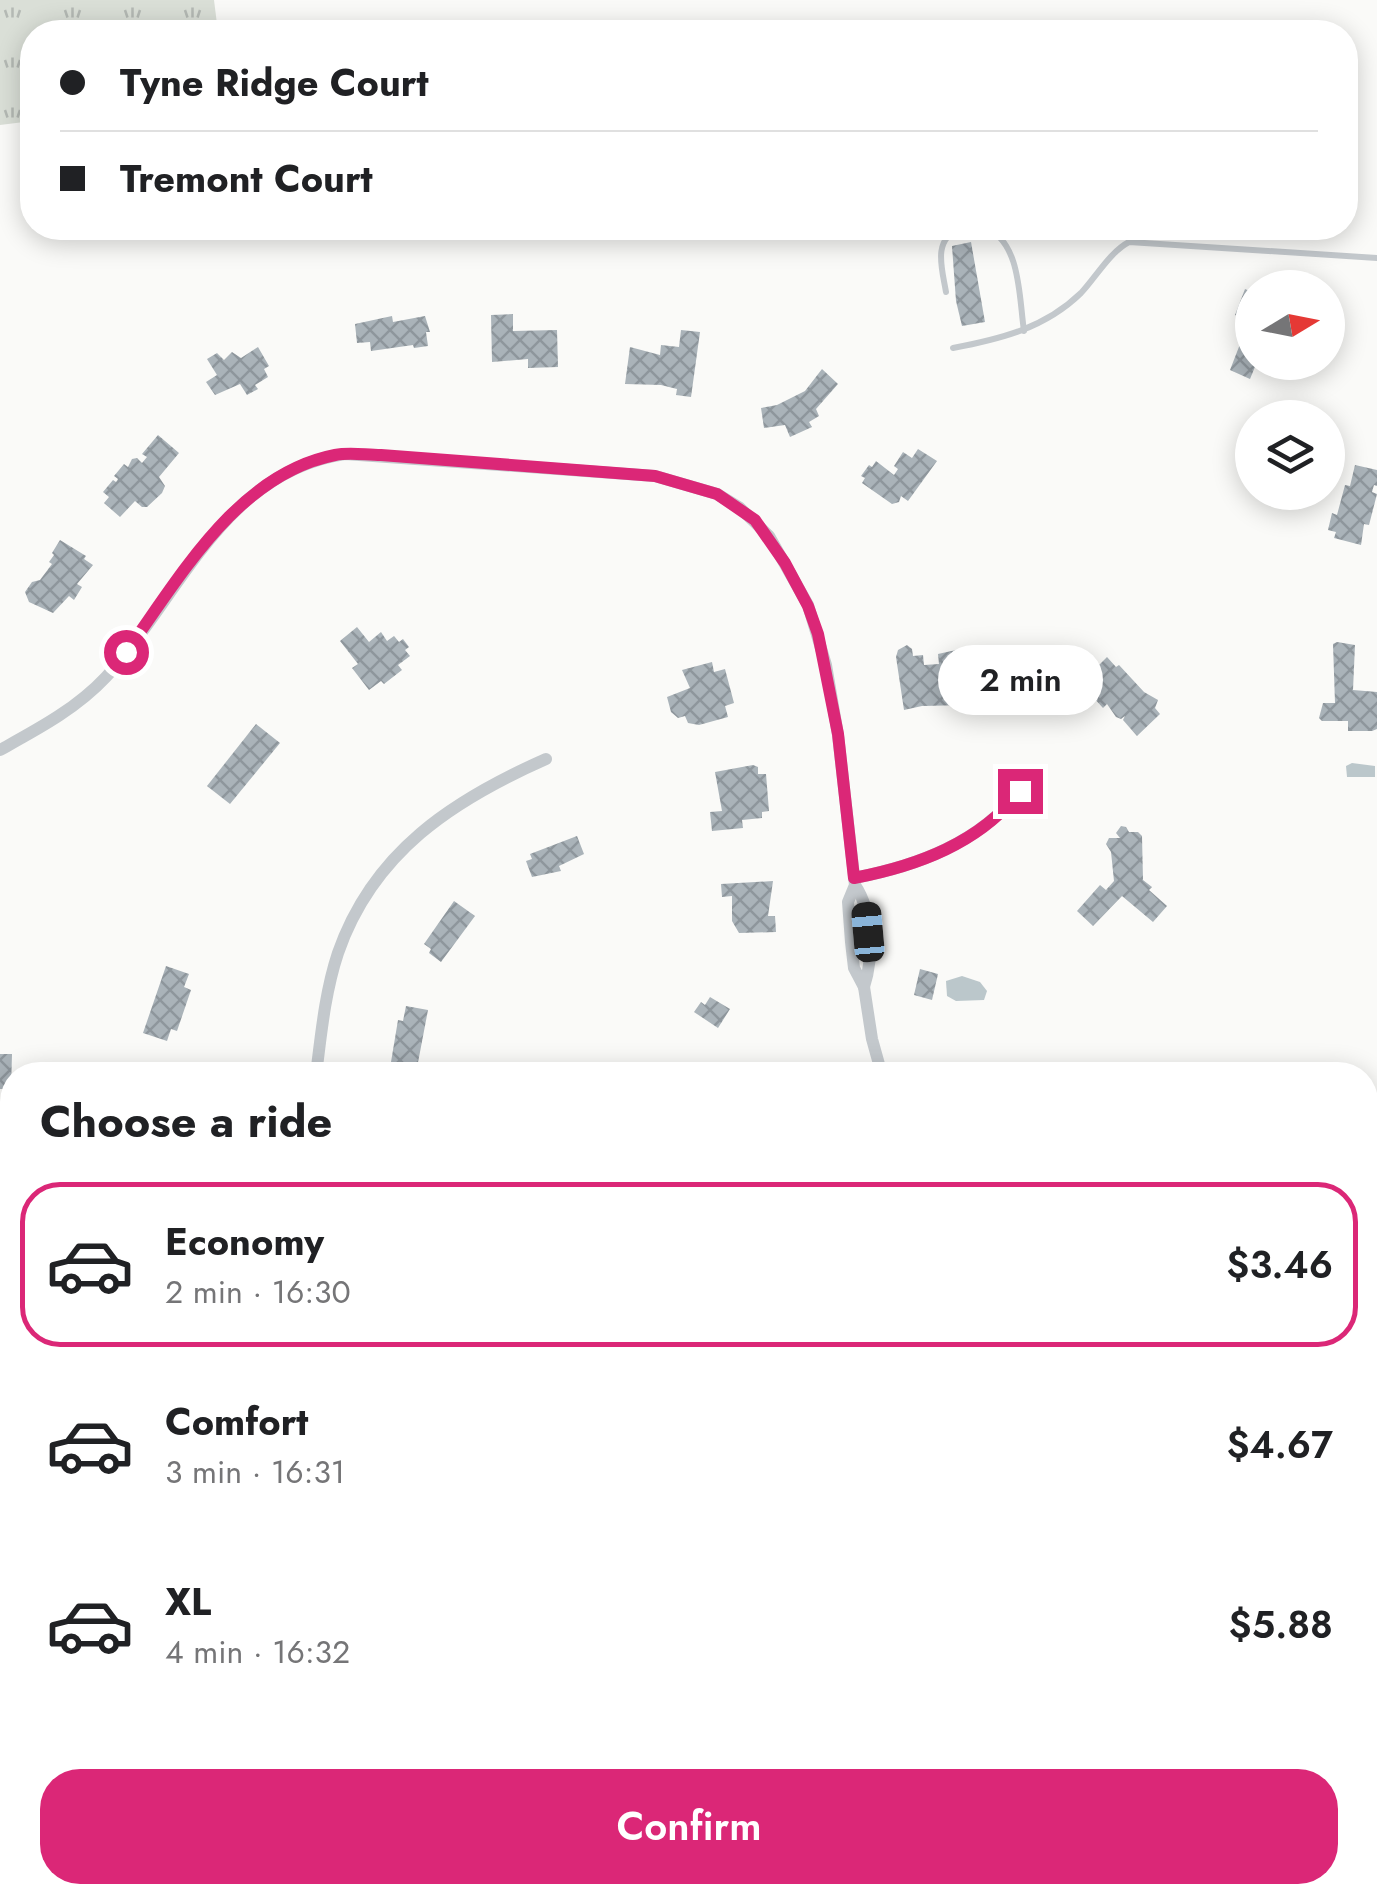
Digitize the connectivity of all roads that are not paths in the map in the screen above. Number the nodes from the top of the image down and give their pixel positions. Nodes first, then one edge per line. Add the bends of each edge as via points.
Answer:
1 (944, 240) edge
2 (1004, 240) edge
3 (1377, 258) edge
4 (946, 292) dead end
5 (1024, 331) junction
6 (953, 348) dead end
7 (0, 750) edge
8 (546, 759) dead end
9 (1020, 791) dead end
10 (854, 882) junction
11 (318, 1062) edge
12 (878, 1062) edge

1 - 4 lane
2 - 5 lane
3 - 5 lane via 1129,242 1068,304
5 - 6 lane
7 - 10 street via 89,694 217,528 269,485 317,460 381,455 642,474 717,494 740,508 769,536 808,606 832,697
8 - 11 street via 461,801 413,839 379,878 337,958
9 - 10 street via 958,844
10 - 12 street via 865,900 871,964 864,987

